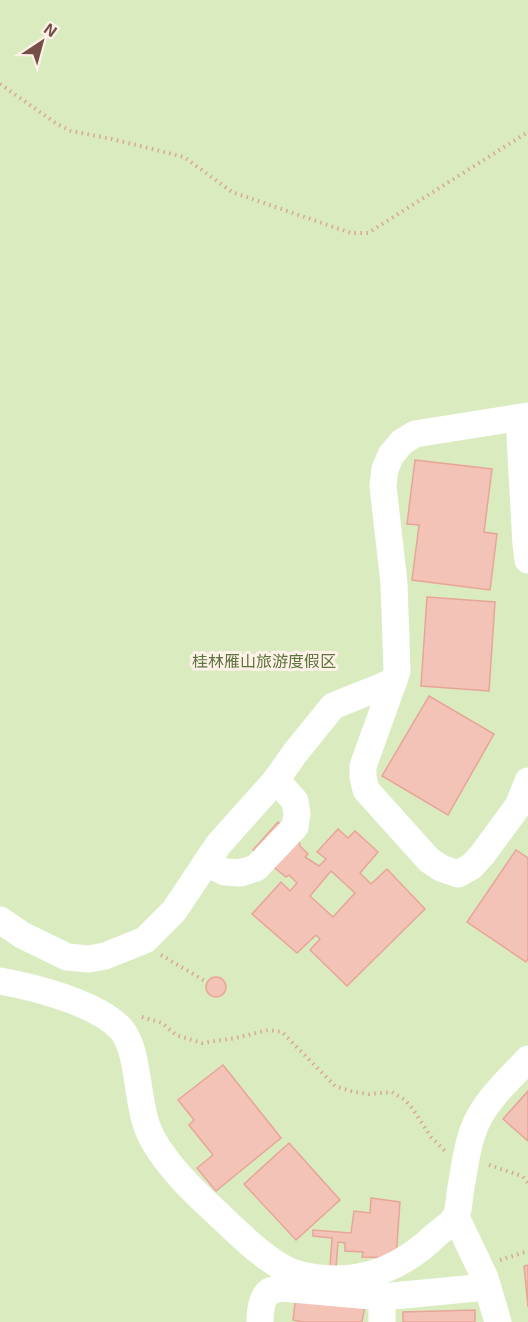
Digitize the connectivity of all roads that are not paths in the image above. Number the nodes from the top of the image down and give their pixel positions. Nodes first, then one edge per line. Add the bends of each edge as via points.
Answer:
1 (523, 417) edge
2 (528, 560) edge
3 (394, 680) junction
4 (276, 780) junction
5 (528, 781) edge
6 (206, 863) junction
7 (0, 920) edge
8 (67, 957) junction
9 (0, 981) edge
10 (57, 995) junction
11 (528, 1059) edge
12 (456, 1217) junction
13 (487, 1287) junction
14 (382, 1309) edge
15 (260, 1322) edge
16 (498, 1322) edge

1 - 2 lane
1 - 3 lane via 415,434 391,455 383,486 394,583
3 - 4 lane via 333,706
3 - 5 lane via 363,766 363,777 366,790 429,860 458,874 472,866 518,806
4 - 6 lane
4 - 6 lane via 296,801 295,827 256,868 232,873
6 - 8 lane via 174,911 145,940 105,956
7 - 8 lane
8 - 10 lane
9 - 10 lane
10 - 12 lane via 98,1012 121,1030 134,1059 144,1119 159,1149 241,1236 288,1270 302,1276 332,1279 379,1272 411,1257
11 - 12 lane via 482,1111 472,1132
12 - 13 lane
13 - 14 lane
13 - 16 lane
14 - 15 lane via 281,1288 270,1291 263,1302

